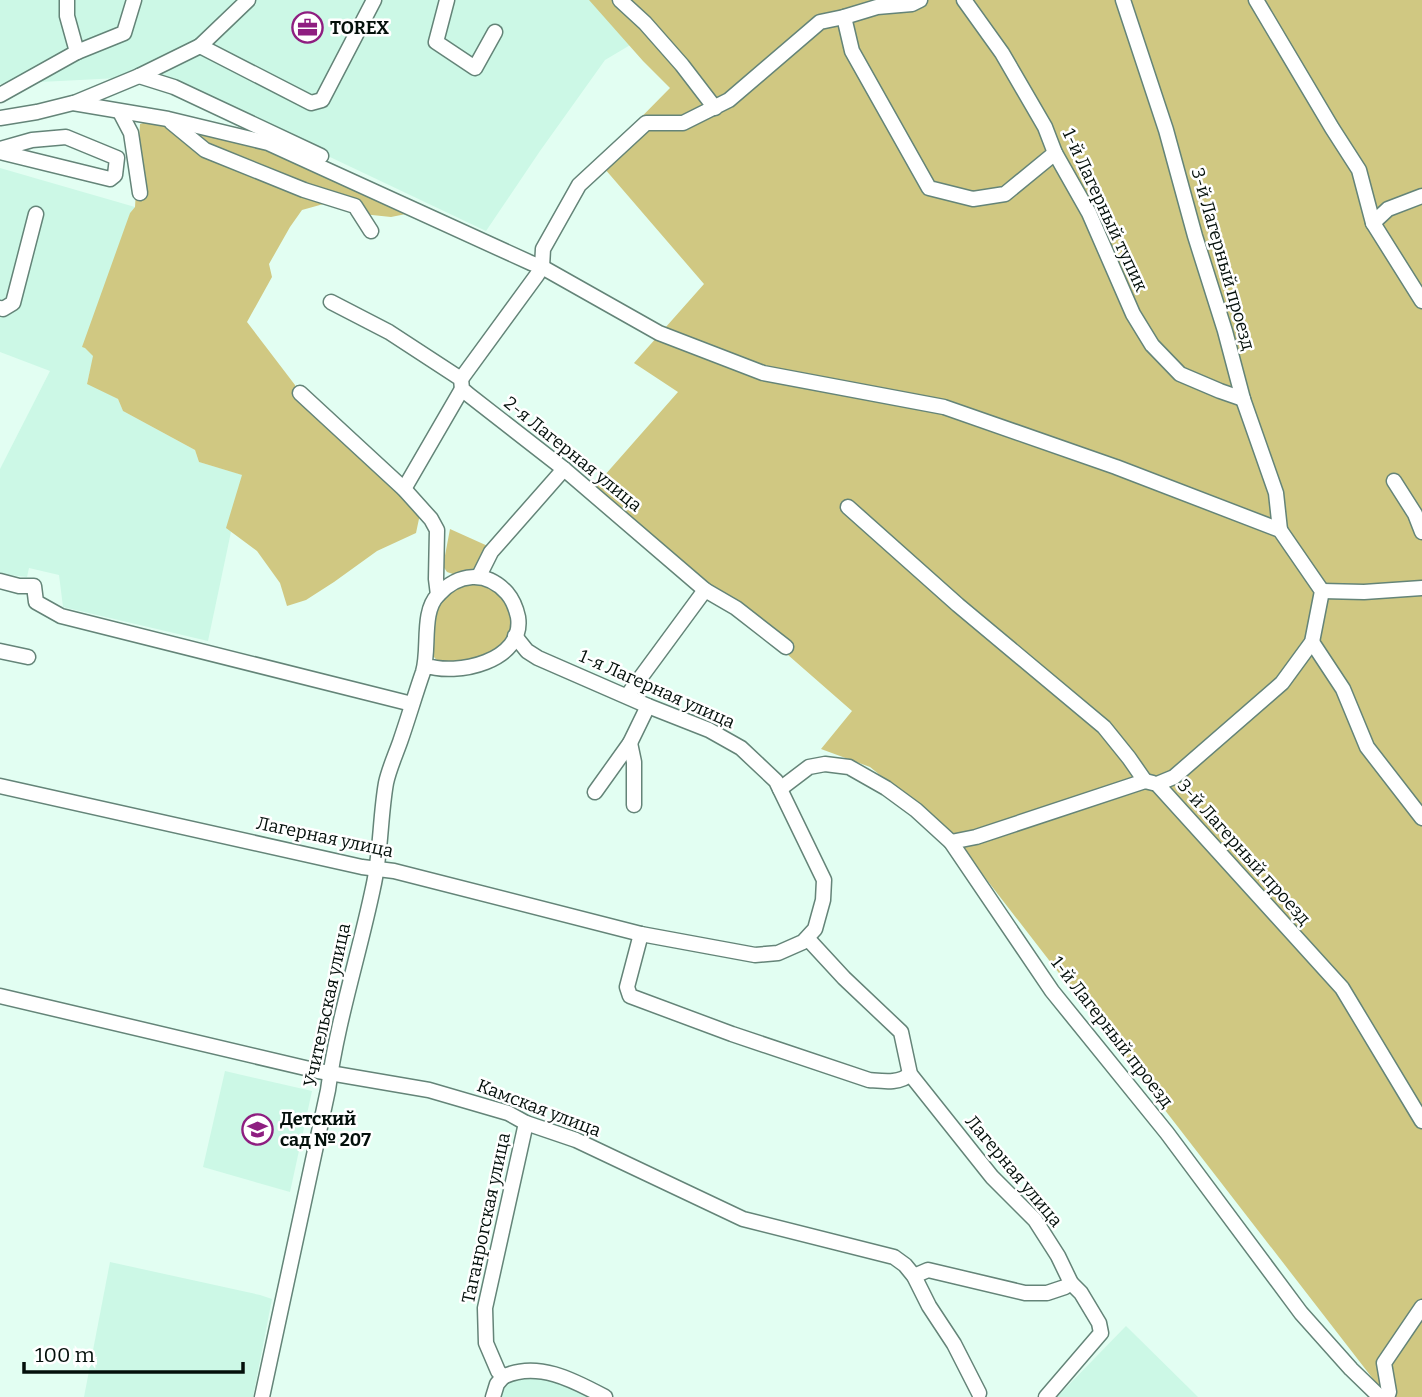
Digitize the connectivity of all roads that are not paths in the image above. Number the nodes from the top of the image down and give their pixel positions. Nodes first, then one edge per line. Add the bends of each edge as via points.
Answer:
1 (67, 0) edge
2 (134, 0) edge
3 (248, 0) edge
4 (374, 0) edge
5 (447, 0) edge
6 (620, 0) edge
7 (849, 0) edge
8 (920, 0) edge
9 (964, 0) edge
10 (1123, 0) edge
11 (1256, 0) edge
12 (861, 12) junction
13 (844, 17) junction
14 (495, 32) dead end
15 (200, 46) junction
16 (77, 52) junction
17 (139, 76) junction
18 (0, 94) edge
19 (73, 103) junction
20 (715, 108) junction
21 (120, 112) junction
22 (0, 118) edge
23 (168, 119) junction
24 (133, 146) junction
25 (0, 150) edge
26 (1055, 153) junction
27 (321, 156) dead end
28 (117, 158) junction
29 (140, 193) dead end
30 (1422, 196) edge
31 (36, 214) dead end
32 (1373, 223) junction
33 (371, 231) dead end
34 (542, 267) junction
35 (1422, 301) edge
36 (331, 302) dead end
37 (0, 308) edge
38 (462, 384) junction
39 (300, 393) dead end
40 (1243, 399) junction
41 (564, 469) junction
42 (1394, 481) dead end
43 (404, 489) junction
44 (848, 507) dead end
45 (1280, 530) junction
46 (1422, 532) edge
47 (479, 576) junction
48 (0, 581) edge
49 (1422, 588) edge
50 (705, 590) junction
51 (1322, 592) junction
52 (438, 595) junction
53 (515, 636) junction
54 (1312, 642) junction
55 (786, 647) dead end
56 (0, 651) edge
57 (28, 657) dead end
58 (425, 665) junction
59 (627, 696) junction
60 (412, 705) junction
61 (648, 706) junction
62 (629, 743) junction
63 (1151, 783) junction
64 (0, 786) edge
65 (779, 789) junction
66 (595, 792) dead end
67 (634, 805) dead end
68 (1422, 818) edge
69 (951, 842) junction
70 (376, 869) junction
71 (641, 934) junction
72 (808, 939) junction
73 (0, 996) edge
74 (330, 1073) junction
75 (910, 1074) junction
76 (1422, 1121) edge
77 (526, 1123) junction
78 (914, 1276) junction
79 (1071, 1283) junction
80 (1422, 1307) edge
81 (503, 1377) junction
82 (979, 1393) dead end
83 (262, 1397) edge
84 (493, 1397) edge
85 (605, 1397) edge
86 (1046, 1397) edge
87 (1380, 1397) edge
88 (1387, 1397) edge

1 - 16 street
2 - 16 street via 124,33
3 - 15 street
4 - 15 street via 322,100 311,103
5 - 14 street via 436,42 475,68
6 - 20 street via 675,57
7 - 12 street
8 - 12 street
9 - 26 street, 1-й Лагерный тупик via 1002,53
10 - 40 street, 3-й Лагерный проезд via 1166,130
11 - 32 street via 1359,170
12 - 13 street
13 - 20 street via 820,22
13 - 26 street via 852,51 929,188 973,199 1005,194
15 - 17 street
16 - 18 street
17 - 19 street
17 - 27 street via 174,87
19 - 21 street
19 - 22 street
20 - 34 street via 683,123 646,123 579,186 543,249
21 - 23 street
21 - 24 street
23 - 33 street via 205,150 355,206
23 - 34 street via 268,143
24 - 28 street
24 - 29 street
25 - 28 street via 32,140 66,137
25 - 28 street via 110,179
26 - 40 street, 1-й Лагерный тупик via 1152,345 1180,374
30 - 32 street via 1388,209
31 - 37 street via 13,303
32 - 35 street
34 - 38 street
34 - 45 street via 659,333 763,373 944,407
36 - 38 street, 2-я Лагерная улица via 389,332
38 - 41 street, 2-я Лагерная улица
38 - 43 street
39 - 43 street
40 - 45 street, 3-й Лагерный проезд via 1276,494
41 - 47 street via 491,552
41 - 50 street, 2-я Лагерная улица
42 - 46 street
43 - 52 street via 437,530
44 - 63 street via 1104,727
45 - 51 street
47 - 52 street via 457,580
47 - 53 street via 508,594 516,607 519,623
48 - 60 street via 34,586 36,602 61,616
49 - 51 street
50 - 55 street, 2-я Лагерная улица
50 - 59 street
51 - 54 street
52 - 58 street via 431,605
53 - 58 street via 499,655 472,666 448,670
53 - 59 street, 1-я Лагерная улица via 538,658
54 - 63 street, 3-й Лагерный проезд via 1282,683 1174,777
54 - 68 street via 1343,689 1367,747
56 - 57 street
58 - 60 street, Учительская улица
59 - 61 street, 1-я Лагерная улица
60 - 70 street, Учительская улица via 386,780
61 - 62 street
61 - 65 street, 1-я Лагерная улица via 741,748
62 - 66 street
62 - 67 street
63 - 69 street
63 - 76 street, 3-й Лагерный проезд via 1342,988
64 - 70 street, Лагерная улица
65 - 69 street, 1-й Лагерный проезд via 809,767 849,767 896,795
65 - 72 street, 1-я Лагерная улица via 824,880 823,900
69 - 87 street, 1-й Лагерный проезд via 1052,991 1167,1133 1301,1313
70 - 71 street, Лагерная улица
70 - 74 street, Учительская улица
71 - 72 street, Лагерная улица via 755,955 778,953
71 - 75 street via 627,987 630,996 869,1080 906,1079
72 - 75 street, Лагерная улица via 901,1032
73 - 74 street, Камская улица
74 - 77 street, Камская улица via 429,1090 508,1113
74 - 83 street, Учительская улица
75 - 79 street, Лагерная улица via 992,1177 1035,1220
77 - 78 street, Камская улица via 576,1140 743,1219 894,1257
77 - 81 street, Таганрогская улица via 485,1308 486,1343
78 - 79 street via 928,1270 1025,1293 1047,1293
78 - 82 street, Камская улица
79 - 86 street, Лагерная улица via 1101,1333
80 - 88 street via 1384,1363
81 - 84 street
81 - 85 street via 542,1372 571,1379

